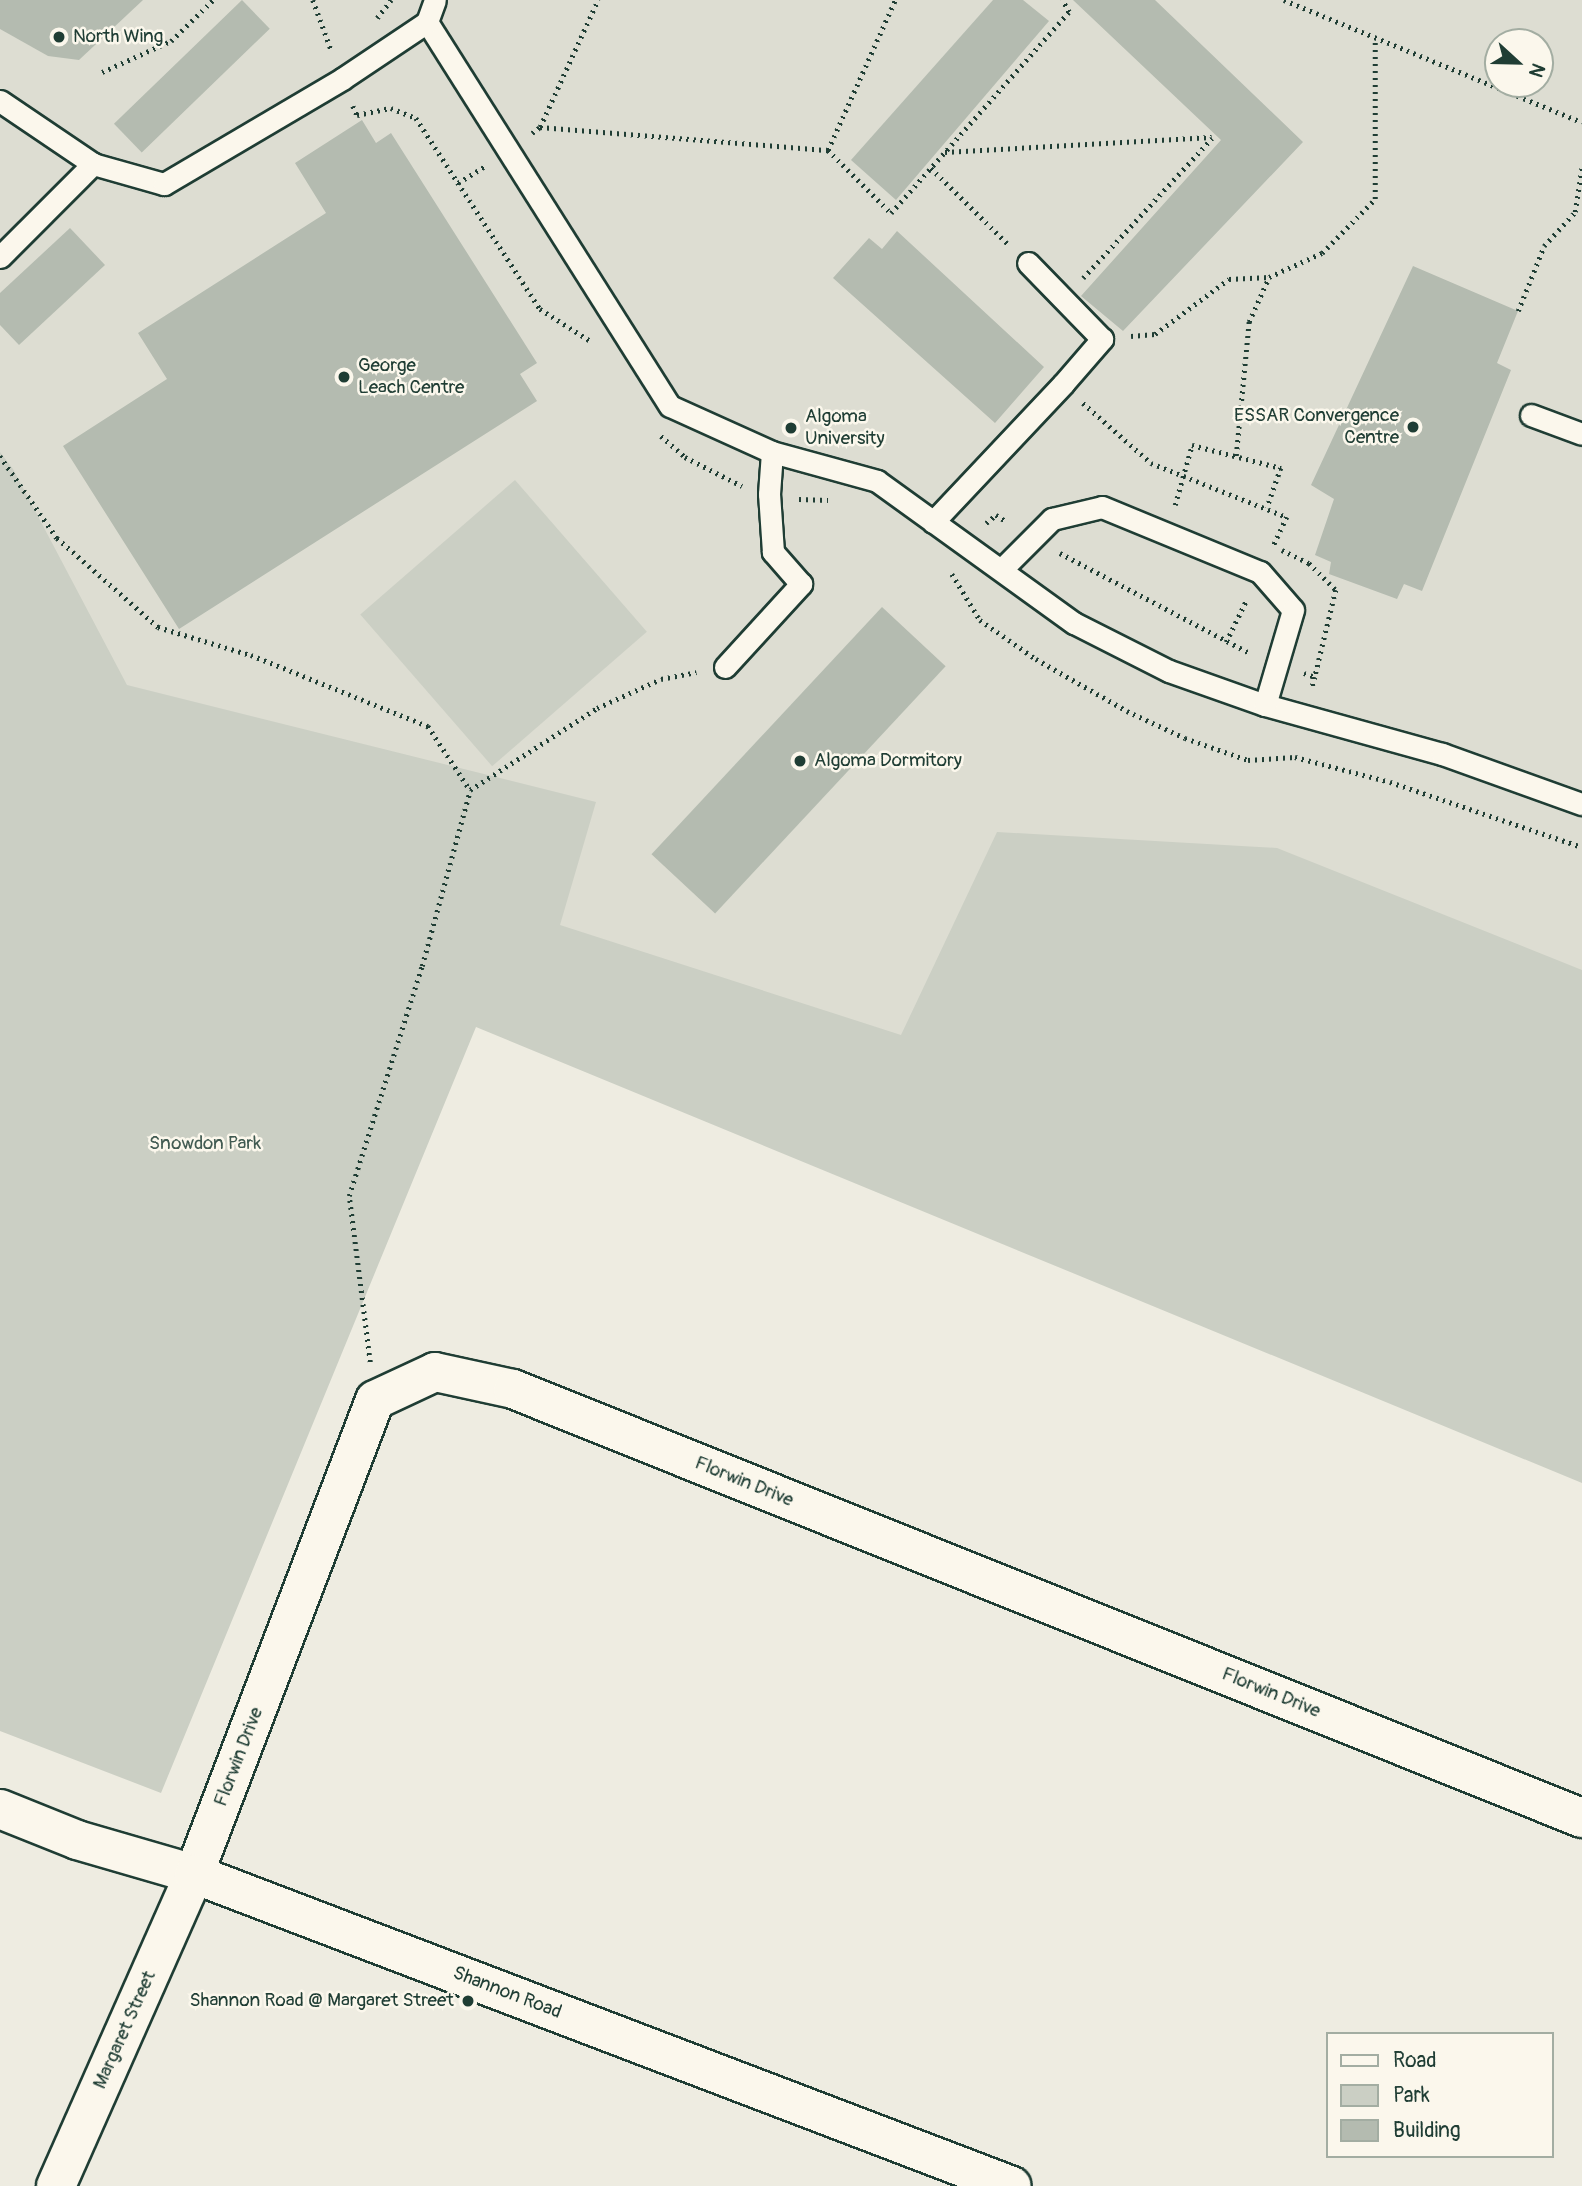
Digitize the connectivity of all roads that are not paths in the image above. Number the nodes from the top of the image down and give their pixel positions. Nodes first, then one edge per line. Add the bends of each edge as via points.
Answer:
1 (435, 0) edge
2 (426, 22) junction
3 (0, 101) edge
4 (93, 164) junction
5 (0, 257) edge
6 (1028, 262) road end
7 (1531, 415) dead end
8 (1582, 434) edge
9 (772, 452) junction
10 (933, 522) junction
11 (1002, 569) junction
12 (725, 667) road end
13 (1265, 705) junction
14 (1582, 804) edge
15 (0, 1809) edge
16 (1582, 1818) edge
17 (194, 1874) junction
18 (56, 2186) edge
19 (1012, 2186) edge

1 - 2 lane
2 - 4 lane via 342,79 164,184
2 - 9 lane via 670,406
3 - 4 lane
4 - 5 lane
6 - 10 lane via 1102,339
7 - 8 lane
9 - 10 lane via 877,481
9 - 12 lane via 773,552 801,584
10 - 11 lane
11 - 13 lane via 1074,623 1169,671
11 - 13 lane via 1052,519 1102,507 1260,572 1293,610
13 - 14 lane via 1442,754
15 - 17 street, Shannon Road via 77,1840
16 - 17 street, Florwin Drive via 513,1389 435,1372 375,1400
17 - 18 street, Margaret Street
17 - 19 street, Shannon Road

